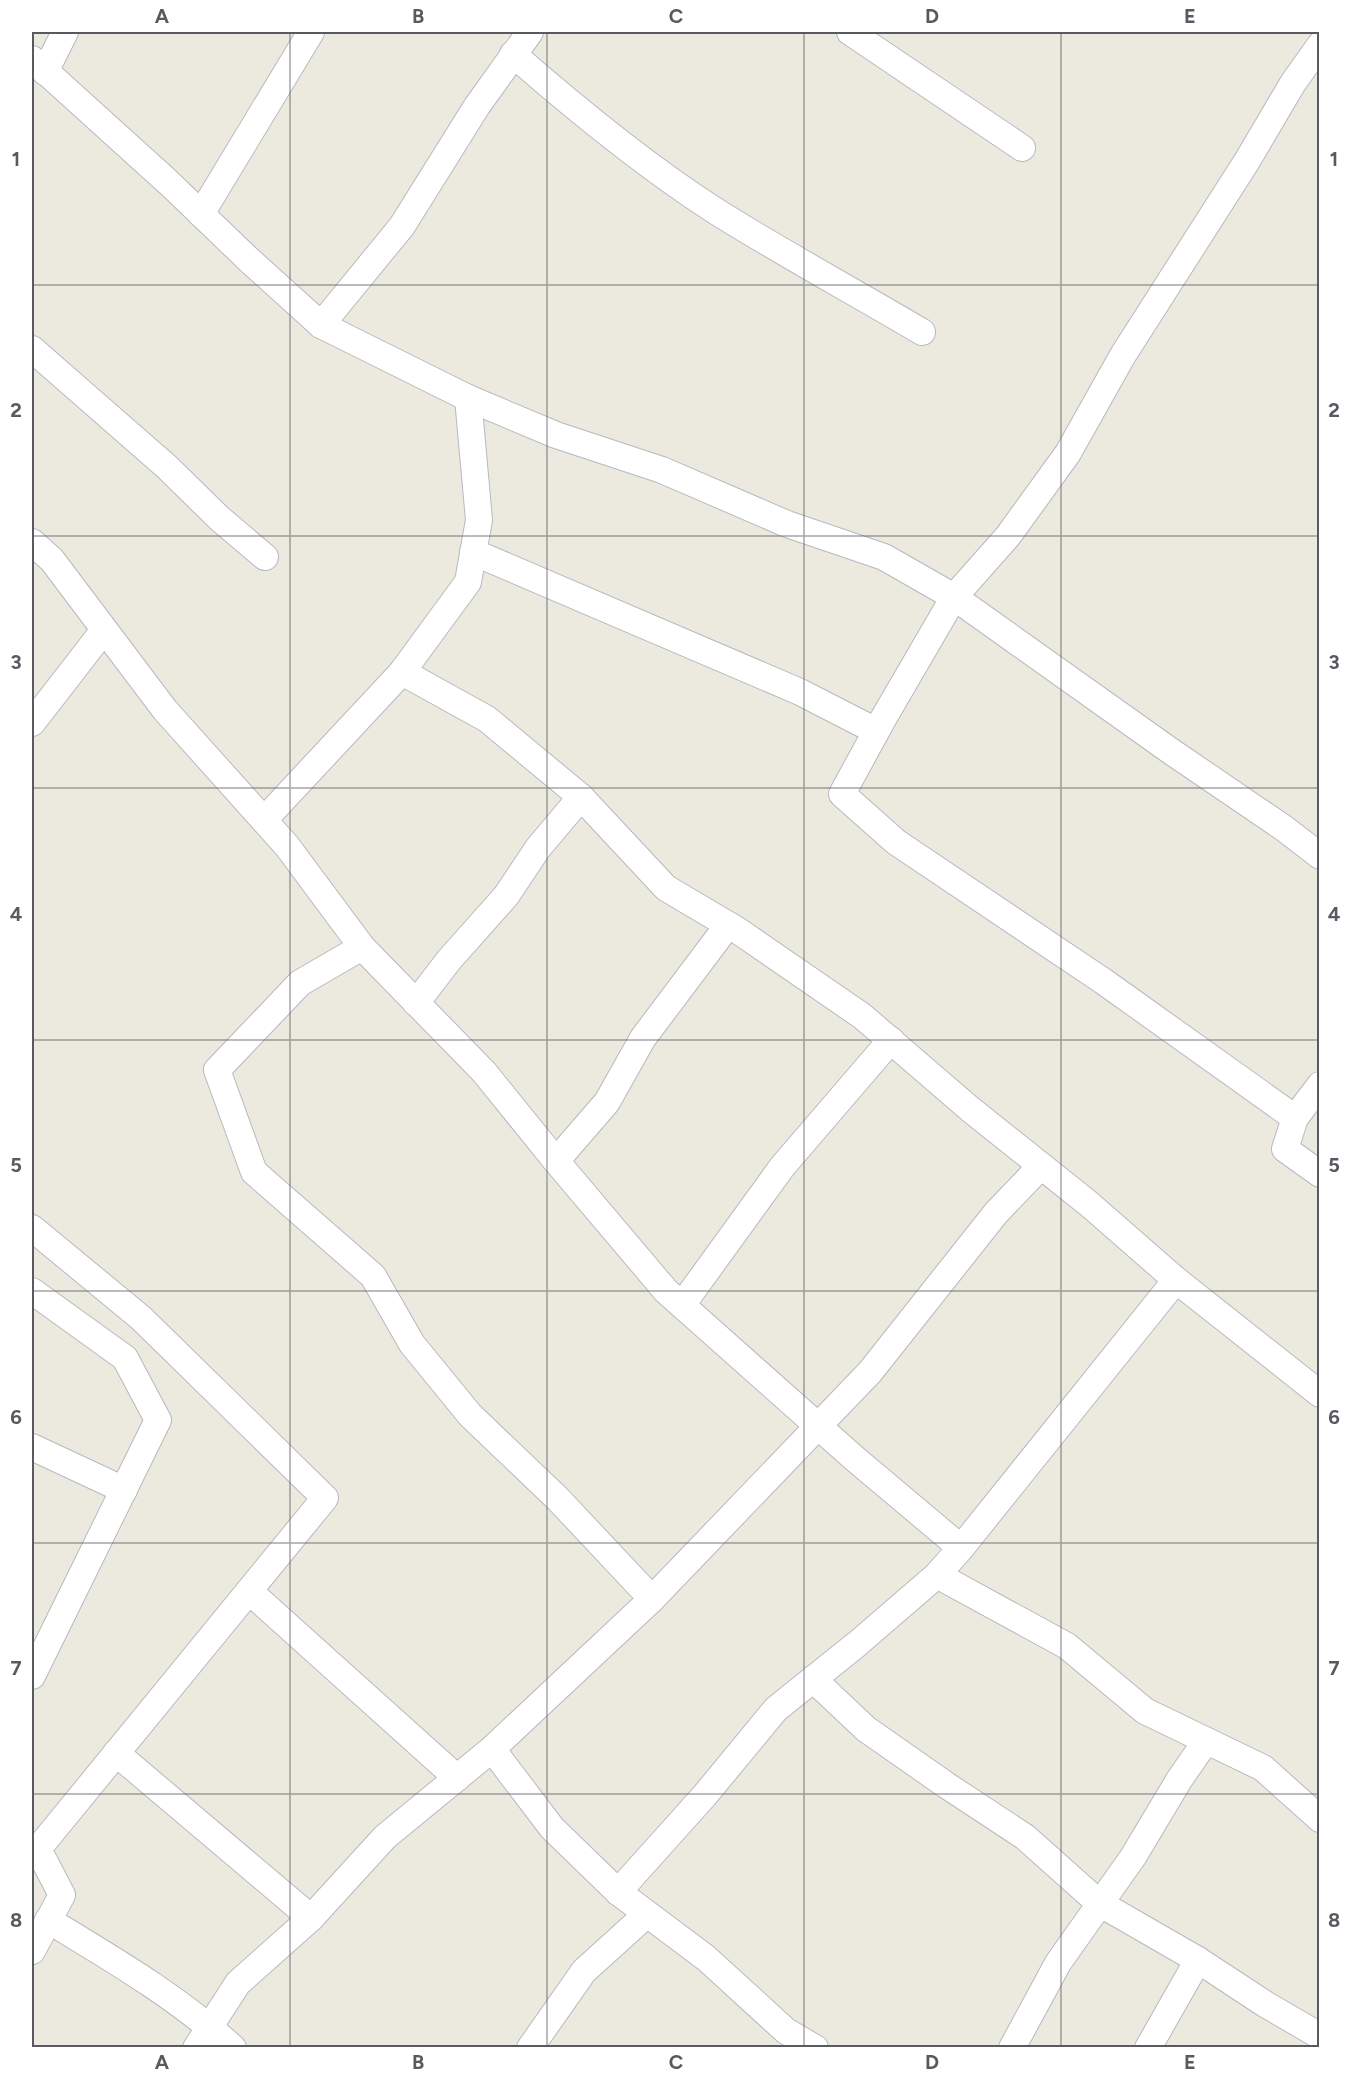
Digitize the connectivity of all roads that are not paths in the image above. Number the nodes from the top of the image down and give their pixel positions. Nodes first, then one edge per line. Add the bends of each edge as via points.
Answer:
1 (65, 32) edge
2 (311, 32) edge
3 (530, 32) edge
4 (850, 32) edge
5 (1320, 45) edge
6 (513, 54) junction
7 (38, 66) edge
8 (1022, 148) dead end
9 (201, 214) junction
10 (321, 325) junction
11 (922, 332) dead end
12 (32, 349) edge
13 (468, 398) junction
14 (32, 542) edge
15 (473, 552) junction
16 (265, 557) dead end
17 (954, 597) junction
18 (105, 630) junction
19 (402, 672) junction
20 (32, 723) edge
21 (876, 731) junction
22 (581, 797) junction
23 (264, 820) junction
24 (1320, 856) edge
25 (728, 925) junction
26 (362, 947) junction
27 (416, 1003) junction
28 (891, 1040) junction
29 (1320, 1085) edge
30 (1295, 1118) junction
31 (556, 1161) junction
32 (1041, 1166) junction
33 (1320, 1174) edge
34 (32, 1228) edge
35 (1176, 1280) junction
36 (32, 1291) edge
37 (682, 1305) junction
38 (1320, 1394) edge
39 (819, 1426) junction
40 (32, 1447) edge
41 (124, 1490) junction
42 (961, 1548) junction
43 (937, 1575) junction
44 (249, 1591) junction
45 (652, 1599) junction
46 (32, 1676) edge
47 (813, 1679) junction
48 (1206, 1741) junction
49 (492, 1749) junction
50 (116, 1753) junction
51 (458, 1778) junction
52 (1320, 1819) edge
53 (618, 1892) junction
54 (1099, 1903) junction
55 (647, 1914) junction
56 (311, 1918) junction
57 (48, 1920) junction
58 (32, 1951) edge
59 (1198, 1960) junction
60 (210, 2026) junction
61 (1320, 2036) edge
62 (781, 2039) edge
63 (196, 2048) edge
64 (233, 2048) edge
65 (530, 2048) edge
66 (815, 2048) edge
67 (1012, 2048) edge
68 (1148, 2048) edge

1 - 7 street
2 - 9 street
3 - 6 street
4 - 8 street
5 - 17 street via 1123,355 1068,453 1008,536
6 - 10 street via 402,226
6 - 11 street via 581,114 715,210
7 - 9 street
9 - 10 street
10 - 13 street
12 - 16 street
13 - 15 street via 479,520
13 - 17 street via 556,435 662,470 787,524 884,557
14 - 18 street via 52,560
15 - 19 street via 468,582
15 - 21 street via 789,688
17 - 21 street
17 - 24 street
18 - 20 street
18 - 23 street via 165,710
19 - 22 street via 487,719
19 - 23 street
21 - 30 street via 842,794 896,842 1103,981
22 - 25 street via 666,888
22 - 27 street via 538,848 506,896
23 - 26 street
25 - 28 street
25 - 31 street via 643,1038 606,1102
26 - 27 street
26 - 45 street via 300,983 217,1070 254,1172 373,1276 412,1344 470,1415 558,1498
27 - 31 street via 484,1072
28 - 32 street
28 - 37 street via 782,1167
29 - 30 street
30 - 33 street via 1285,1149
31 - 37 street
32 - 35 street
32 - 39 street via 996,1213 870,1372
34 - 44 street via 141,1318 324,1498
35 - 38 street
35 - 42 street
36 - 41 street via 125,1358 158,1420
37 - 39 street
39 - 42 street
39 - 45 street
40 - 41 street
41 - 46 street
42 - 43 street
43 - 47 street
43 - 48 street via 1066,1646 1145,1711
44 - 50 street
44 - 51 street
45 - 49 street
47 - 53 street via 776,1709
47 - 54 street via 866,1729 1024,1837
48 - 52 street via 1263,1768
48 - 54 street via 1133,1857
49 - 51 street
49 - 53 street via 552,1828
50 - 56 street
50 - 57 street via 38,1849 62,1895
51 - 56 street via 385,1837
53 - 55 street
54 - 59 street
54 - 67 street via 1058,1963
55 - 62 street via 706,1958
55 - 65 street via 584,1971
56 - 60 street via 238,1983
57 - 58 street
57 - 60 street
59 - 61 street
59 - 68 street
60 - 63 street
60 - 64 street
62 - 66 street

